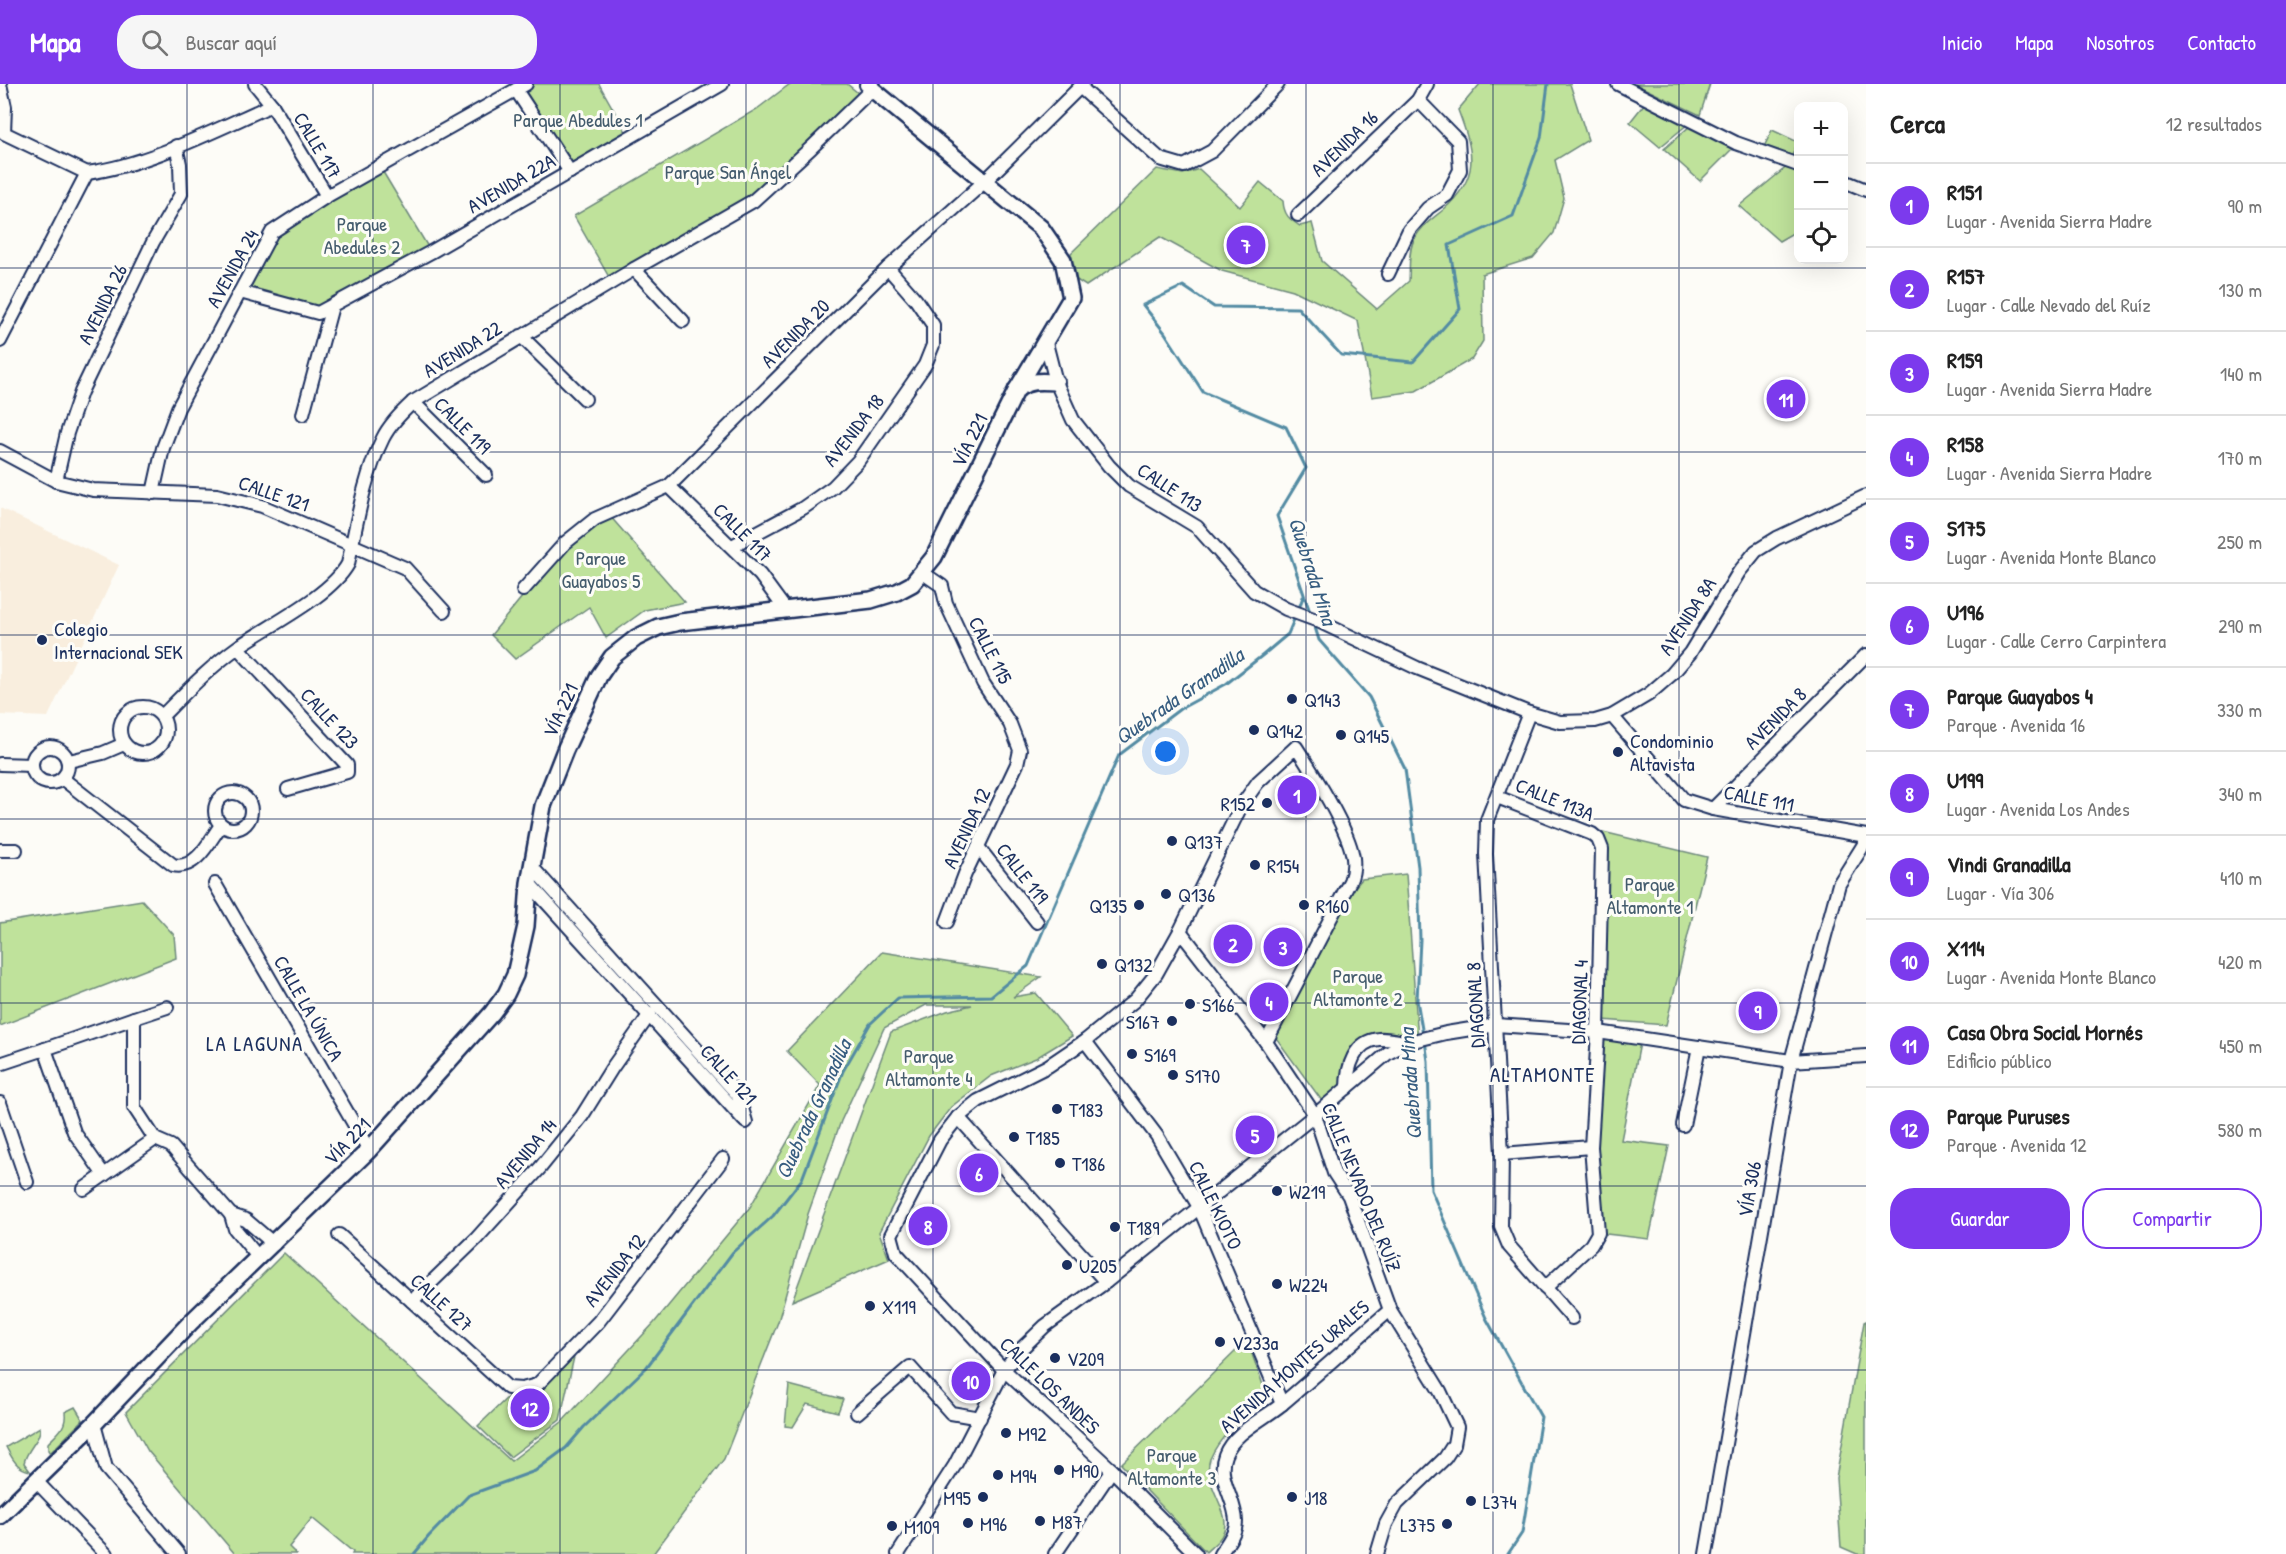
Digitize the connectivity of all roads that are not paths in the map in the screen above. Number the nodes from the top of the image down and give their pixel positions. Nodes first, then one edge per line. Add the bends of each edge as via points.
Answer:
1 (0, 84) edge
2 (255, 84) edge
3 (722, 84) edge
4 (1278, 84) edge
5 (1428, 84) edge
6 (1618, 84) edge
7 (1081, 85) edge
8 (869, 86) edge
9 (521, 87) edge
10 (1418, 100) junction
11 (272, 105) junction
12 (2, 137) edge
13 (176, 146) junction
14 (1794, 164) edge
15 (570, 172) junction
16 (87, 173) junction
17 (984, 182) junction
18 (1848, 182) edge
19 (1865, 188) edge
20 (327, 196) junction
21 (1298, 215) dead end
22 (888, 268) junction
23 (634, 269) junction
24 (1388, 274) dead end
25 (240, 292) junction
26 (332, 306) junction
27 (683, 321) dead end
28 (521, 336) junction
29 (0, 341) edge
30 (1046, 343) junction
31 (1056, 382) junction
32 (1017, 389) junction
33 (585, 399) dead end
34 (412, 402) junction
35 (303, 414) dead end
36 (0, 451) edge
37 (486, 475) dead end
38 (56, 481) junction
39 (669, 486) junction
40 (153, 493) junction
41 (1866, 496) edge
42 (353, 544) junction
43 (732, 546) junction
44 (923, 573) junction
45 (523, 590) dead end
46 (785, 609) junction
47 (444, 611) dead end
48 (238, 648) junction
49 (1866, 655) edge
50 (1530, 713) junction
51 (162, 716) junction
52 (1612, 716) junction
53 (124, 744) junction
54 (1020, 750) joint
55 (69, 762) junction
56 (0, 764) edge
57 (32, 765) junction
58 (63, 778) junction
59 (288, 789) dead end
60 (1497, 797) junction
61 (1713, 809) junction
62 (221, 825) dead end
63 (1866, 836) edge
64 (1598, 839) joint
65 (1866, 841) edge
66 (978, 847) junction
67 (0, 850) edge
68 (16, 850) dead end
69 (532, 867) junction
70 (529, 883) junction
71 (215, 884) dead end
72 (947, 922) dead end
73 (1037, 922) dead end
74 (1180, 931) junction
75 (167, 1007) dead end
76 (650, 1014) junction
77 (134, 1018) junction
78 (1496, 1025) junction
79 (1598, 1032) junction
80 (1085, 1041) junction
81 (1411, 1041) junction
82 (1266, 1042) junction
83 (1699, 1047) junction
84 (45, 1049) junction
85 (1866, 1056) edge
86 (1791, 1061) junction
87 (0, 1064) edge
88 (1351, 1084) junction
89 (0, 1103) edge
90 (1315, 1115) junction
91 (958, 1117) junction
92 (1683, 1125) dead end
93 (155, 1138) junction
94 (1591, 1147) junction
95 (369, 1150) junction
96 (1502, 1154) junction
97 (723, 1159) dead end
98 (104, 1175) junction
99 (27, 1182) dead end
100 (84, 1190) dead end
101 (1199, 1207) junction
102 (231, 1215) junction
103 (339, 1235) dead end
104 (274, 1244) junction
105 (259, 1258) junction
106 (1106, 1282) junction
107 (1545, 1288) junction
108 (412, 1301) junction
109 (1390, 1310) junction
110 (1572, 1318) dead end
111 (1004, 1370) junction
112 (522, 1389) joint
113 (1282, 1404) junction
114 (857, 1413) dead end
115 (980, 1419) junction
116 (94, 1424) junction
117 (1112, 1470) junction
118 (36, 1481) junction
119 (0, 1516) edge
120 (106, 1554) edge
121 (178, 1554) edge
122 (898, 1554) edge
123 (1055, 1554) edge
124 (1196, 1554) edge
125 (1220, 1554) edge
126 (1377, 1554) edge
127 (1706, 1554) edge

1 - 12 street via 5,107
2 - 11 street, CALLE 117
3 - 15 street, AVENIDA 22A
4 - 7 street via 1212,151 1184,165 1160,159
5 - 10 street, AVENIDA 16
6 - 14 street via 1736,143
7 - 17 street, AVENIDA 20
8 - 17 main road, VÍA 221
8 - 23 street, AVENIDA 22 via 811,148 753,201
9 - 15 street
9 - 20 street, AVENIDA 24
10 - 21 street, AVENIDA 16
10 - 24 street via 1458,141 1460,170 1447,195 1428,208 1409,230
11 - 13 street
11 - 20 street, CALLE 117
12 - 16 street
13 - 16 street via 108,170
13 - 38 street, AVENIDA 26 via 181,194 153,242 81,392
15 - 26 street, AVENIDA 22A
16 - 29 street
17 - 22 street, AVENIDA 20
17 - 30 main road, VÍA 221 via 1041,228 1063,260 1071,298
18 - 19 street
20 - 25 street, AVENIDA 24 via 272,232
22 - 39 street, AVENIDA 20
22 - 43 street, AVENIDA 18 via 933,325 933,345 925,365 858,461 833,487 803,508
23 - 27 street
23 - 28 street, AVENIDA 22
25 - 26 street, AVENIDA 22A via 318,313
25 - 40 street, AVENIDA 24 via 178,408 163,448
26 - 35 street
28 - 33 street
28 - 34 street, AVENIDA 22
30 - 31 street, CALLE 113
30 - 32 main road, VÍA 221
31 - 32 main road via 1026,383
31 - 50 street, CALLE 113 via 1073,420 1115,473 1129,486 1197,527 1254,591 1417,668
32 - 44 main road, VÍA 221
34 - 37 street, CALLE 119
34 - 42 street, AVENIDA 22 via 383,438 367,480
36 - 38 street, CALLE 121
38 - 40 street, CALLE 121 via 93,490
39 - 43 street, CALLE 117
39 - 45 street, AVENIDA 20 via 595,519 565,543
40 - 42 street, CALLE 121 via 218,495 262,506
41 - 52 street, AVENIDA 8A via 1756,551 1690,653 1672,674 1649,694
42 - 47 street, CALLE 121 via 405,568
42 - 48 street, AVENIDA 22 via 348,564 334,583
43 - 46 street, CALLE 117
44 - 46 main road, VÍA 221 via 897,592 871,600
44 - 54 street, CALLE 115 via 942,586 983,683 1010,724
46 - 69 main road, VÍA 221 via 658,627 612,657 599,676 543,806
48 - 51 street, AVENIDA 22
48 - 59 street, CALLE 123 via 347,765 347,772
49 - 61 street, AVENIDA 8
50 - 52 street, AVENIDA 8A via 1579,723
50 - 60 street, DIAGONAL 8
51 - 53 street via 166,733 157,748 140,753
51 - 53 street via 146,706 129,711 120,727
52 - 61 street, CALLE 111 via 1684,800
53 - 55 street
54 - 66 street, AVENIDA 12
55 - 57 street via 63,751 46,747 36,754
55 - 58 street
56 - 57 street
57 - 58 street via 43,782 50,784
58 - 62 street via 179,867 198,856
60 - 64 street, CALLE 113A
60 - 78 street, DIAGONAL 8 via 1487,820 1486,854
61 - 63 street, CALLE 111
64 - 79 street, DIAGONAL 4 via 1602,849
65 - 86 street, VÍA 306 via 1839,884
66 - 72 street, AVENIDA 12
66 - 73 street, CALLE 119
67 - 68 street
69 - 70 main road, VÍA 221
69 - 76 street, CALLE 121 via 738,1095 746,1122
70 - 76 street, CALLE 121
70 - 95 main road, VÍA 221 via 515,975 506,994 476,1034
71 - 95 street, CALLE LA ÚNICA
74 - 80 street via 1156,974 1135,1000
74 - 82 street, CALLE NEVADO DEL RUÍZ
74 - 82 street via 1241,806 1258,782 1296,747 1350,844 1353,870
75 - 77 street
76 - 108 street, AVENIDA 14 via 582,1116 540,1167 476,1239
77 - 84 street
77 - 93 street via 134,1107
78 - 79 street
78 - 81 street
78 - 96 street, DIAGONAL 8
79 - 83 street
79 - 94 street, DIAGONAL 4
80 - 91 street via 1048,1066 978,1101
80 - 101 street, CALLE KIOTO via 1157,1136
81 - 88 street via 1376,1070
81 - 88 street via 1377,1039 1360,1048 1348,1069
82 - 90 street, CALLE NEVADO DEL RUÍZ
83 - 86 street
83 - 92 street
84 - 87 street
84 - 98 street via 74,1132
85 - 86 street
86 - 127 street, VÍA 306
88 - 90 street
89 - 99 street
90 - 101 street
90 - 109 street, CALLE NEVADO DEL RUÍZ via 1334,1173 1349,1197
91 - 106 street
91 - 111 street, CALLE LOS ANDES via 940,1140 891,1235 896,1253
93 - 98 street
93 - 102 street via 171,1146
94 - 96 street
94 - 107 street, DIAGONAL 4 via 1598,1233 1591,1245
95 - 104 main road, VÍA 221
96 - 107 street, DIAGONAL 8 via 1501,1227 1509,1246
97 - 112 street, AVENIDA 12 via 599,1321 537,1385
98 - 100 street
101 - 106 street
101 - 113 street, CALLE KIOTO
102 - 104 street via 246,1220
102 - 105 street via 236,1229
103 - 108 street, CALLE 127
104 - 105 main road, VÍA 221
105 - 116 main road, VÍA 221 via 190,1323
106 - 111 street via 1045,1326
107 - 110 street, DIAGONAL 8
108 - 112 street, CALLE 127 via 508,1388
109 - 113 street, AVENIDA MONTES URALES
109 - 126 street, CALLE NEVADO DEL RUÍZ via 1457,1427 1454,1444 1445,1458 1397,1504
111 - 115 street
111 - 117 street, CALLE LOS ANDES
113 - 125 street, AVENIDA MONTES URALES via 1230,1444 1223,1458 1222,1473 1237,1524
114 - 115 street via 910,1367 951,1413
115 - 122 street
116 - 118 main road, VÍA 221
116 - 121 street via 106,1468
117 - 123 street
117 - 124 street, CALLE LOS ANDES
118 - 119 main road, VÍA 221
118 - 120 street

